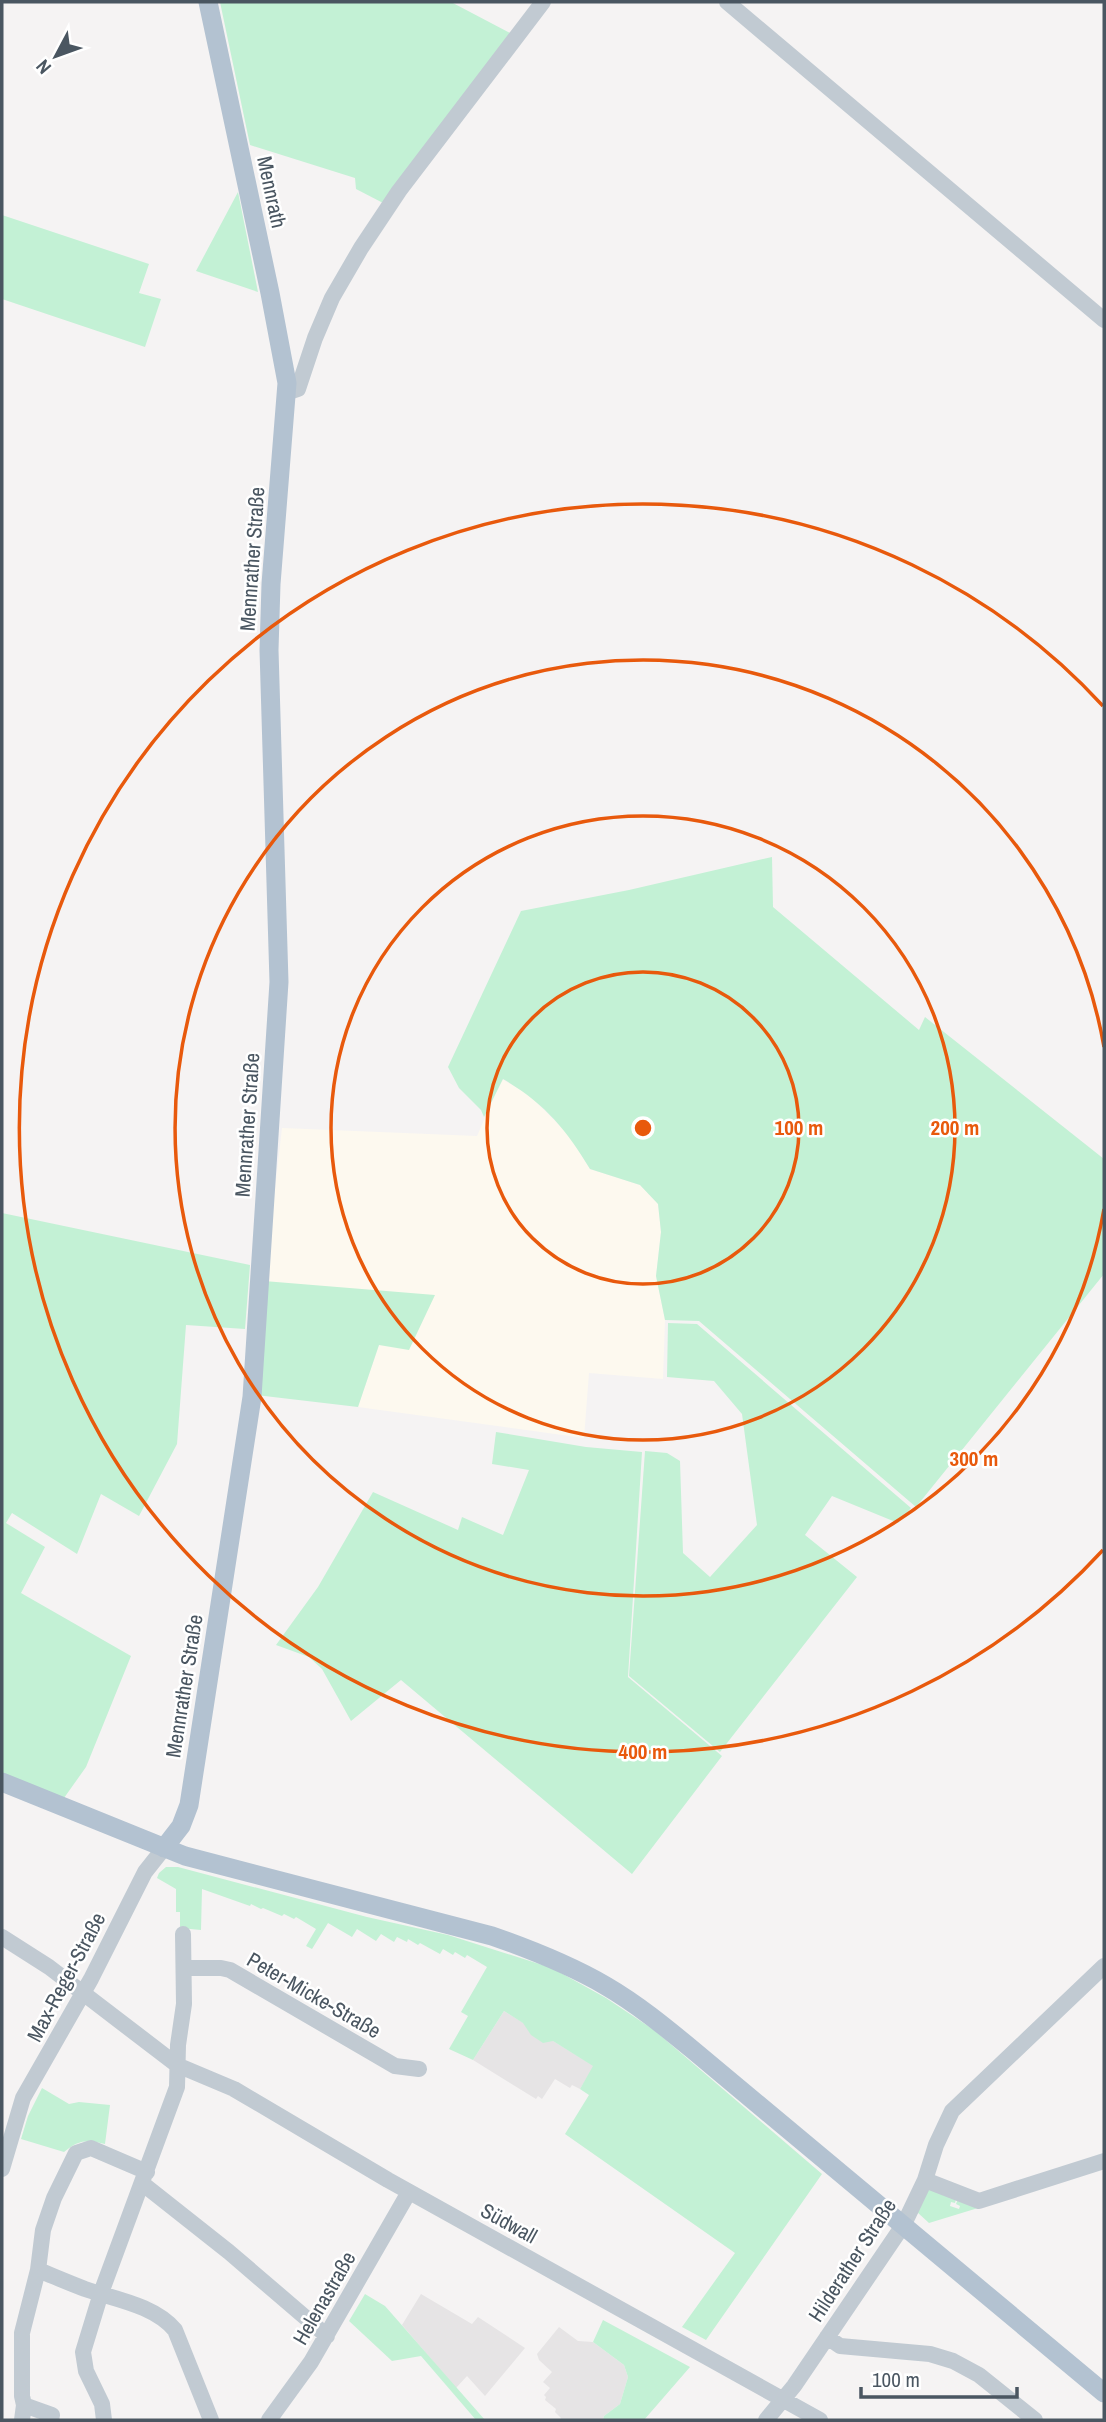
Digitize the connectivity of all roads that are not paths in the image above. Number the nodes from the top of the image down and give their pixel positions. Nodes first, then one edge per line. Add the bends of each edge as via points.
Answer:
1 (208, 2) edge
2 (727, 2) edge
3 (541, 5) edge
4 (1104, 320) edge
5 (286, 393) junction
6 (2, 1782) edge
7 (164, 1849) junction
8 (183, 1934) dead end
9 (2, 1937) edge
10 (1104, 1966) edge
11 (185, 1968) junction
12 (84, 1993) junction
13 (177, 2066) junction
14 (419, 2069) dead end
15 (1104, 2161) edge
16 (2, 2169) edge
17 (145, 2178) junction
18 (925, 2180) junction
19 (409, 2192) junction
20 (904, 2224) junction
21 (38, 2270) junction
22 (101, 2293) junction
23 (327, 2336) junction
24 (827, 2337) junction
25 (1104, 2393) edge
26 (784, 2399) junction
27 (23, 2413) edge
28 (51, 2420) edge
29 (106, 2420) edge
30 (211, 2420) edge
31 (269, 2420) edge
32 (766, 2420) edge
33 (820, 2420) edge
34 (1035, 2420) edge

1 - 5 main road, Mennrath via 278,327
2 - 4 street
3 - 5 street via 391,203 332,298 298,389
5 - 7 main road, Mennrather Straße via 270,650 279,982 252,1397 189,1805
6 - 7 main road
7 - 12 street, Max-Reger-Straße via 145,1872
7 - 20 main road via 492,1936 576,1969 654,2018
8 - 11 street
9 - 12 street, Südwall
10 - 18 street, Hilderather Straße via 951,2111
11 - 13 street
11 - 14 street, Peter-Micke-Straße via 230,1970 395,2066
12 - 13 street, Südwall
12 - 16 street, Max-Reger-Straße via 23,2098
13 - 17 street via 177,2087
13 - 19 street, Südwall via 234,2089
15 - 18 street via 979,2201
17 - 21 street via 92,2148 76,2152 43,2230
17 - 22 street
17 - 23 street
18 - 20 street, Hilderather Straße
19 - 23 street, Helenastraße
19 - 26 street, Südwall
20 - 24 street, Hilderather Straße
20 - 25 main road
21 - 22 street
21 - 27 street via 22,2333
22 - 29 street via 83,2352
22 - 30 street via 168,2322 175,2330
23 - 31 street, Helenastraße
24 - 26 street, Hilderather Straße
24 - 34 street via 840,2346 930,2354 953,2361 979,2375
26 - 32 street, Hilderather Straße
26 - 33 street, Südwall
27 - 28 street via 52,2414

